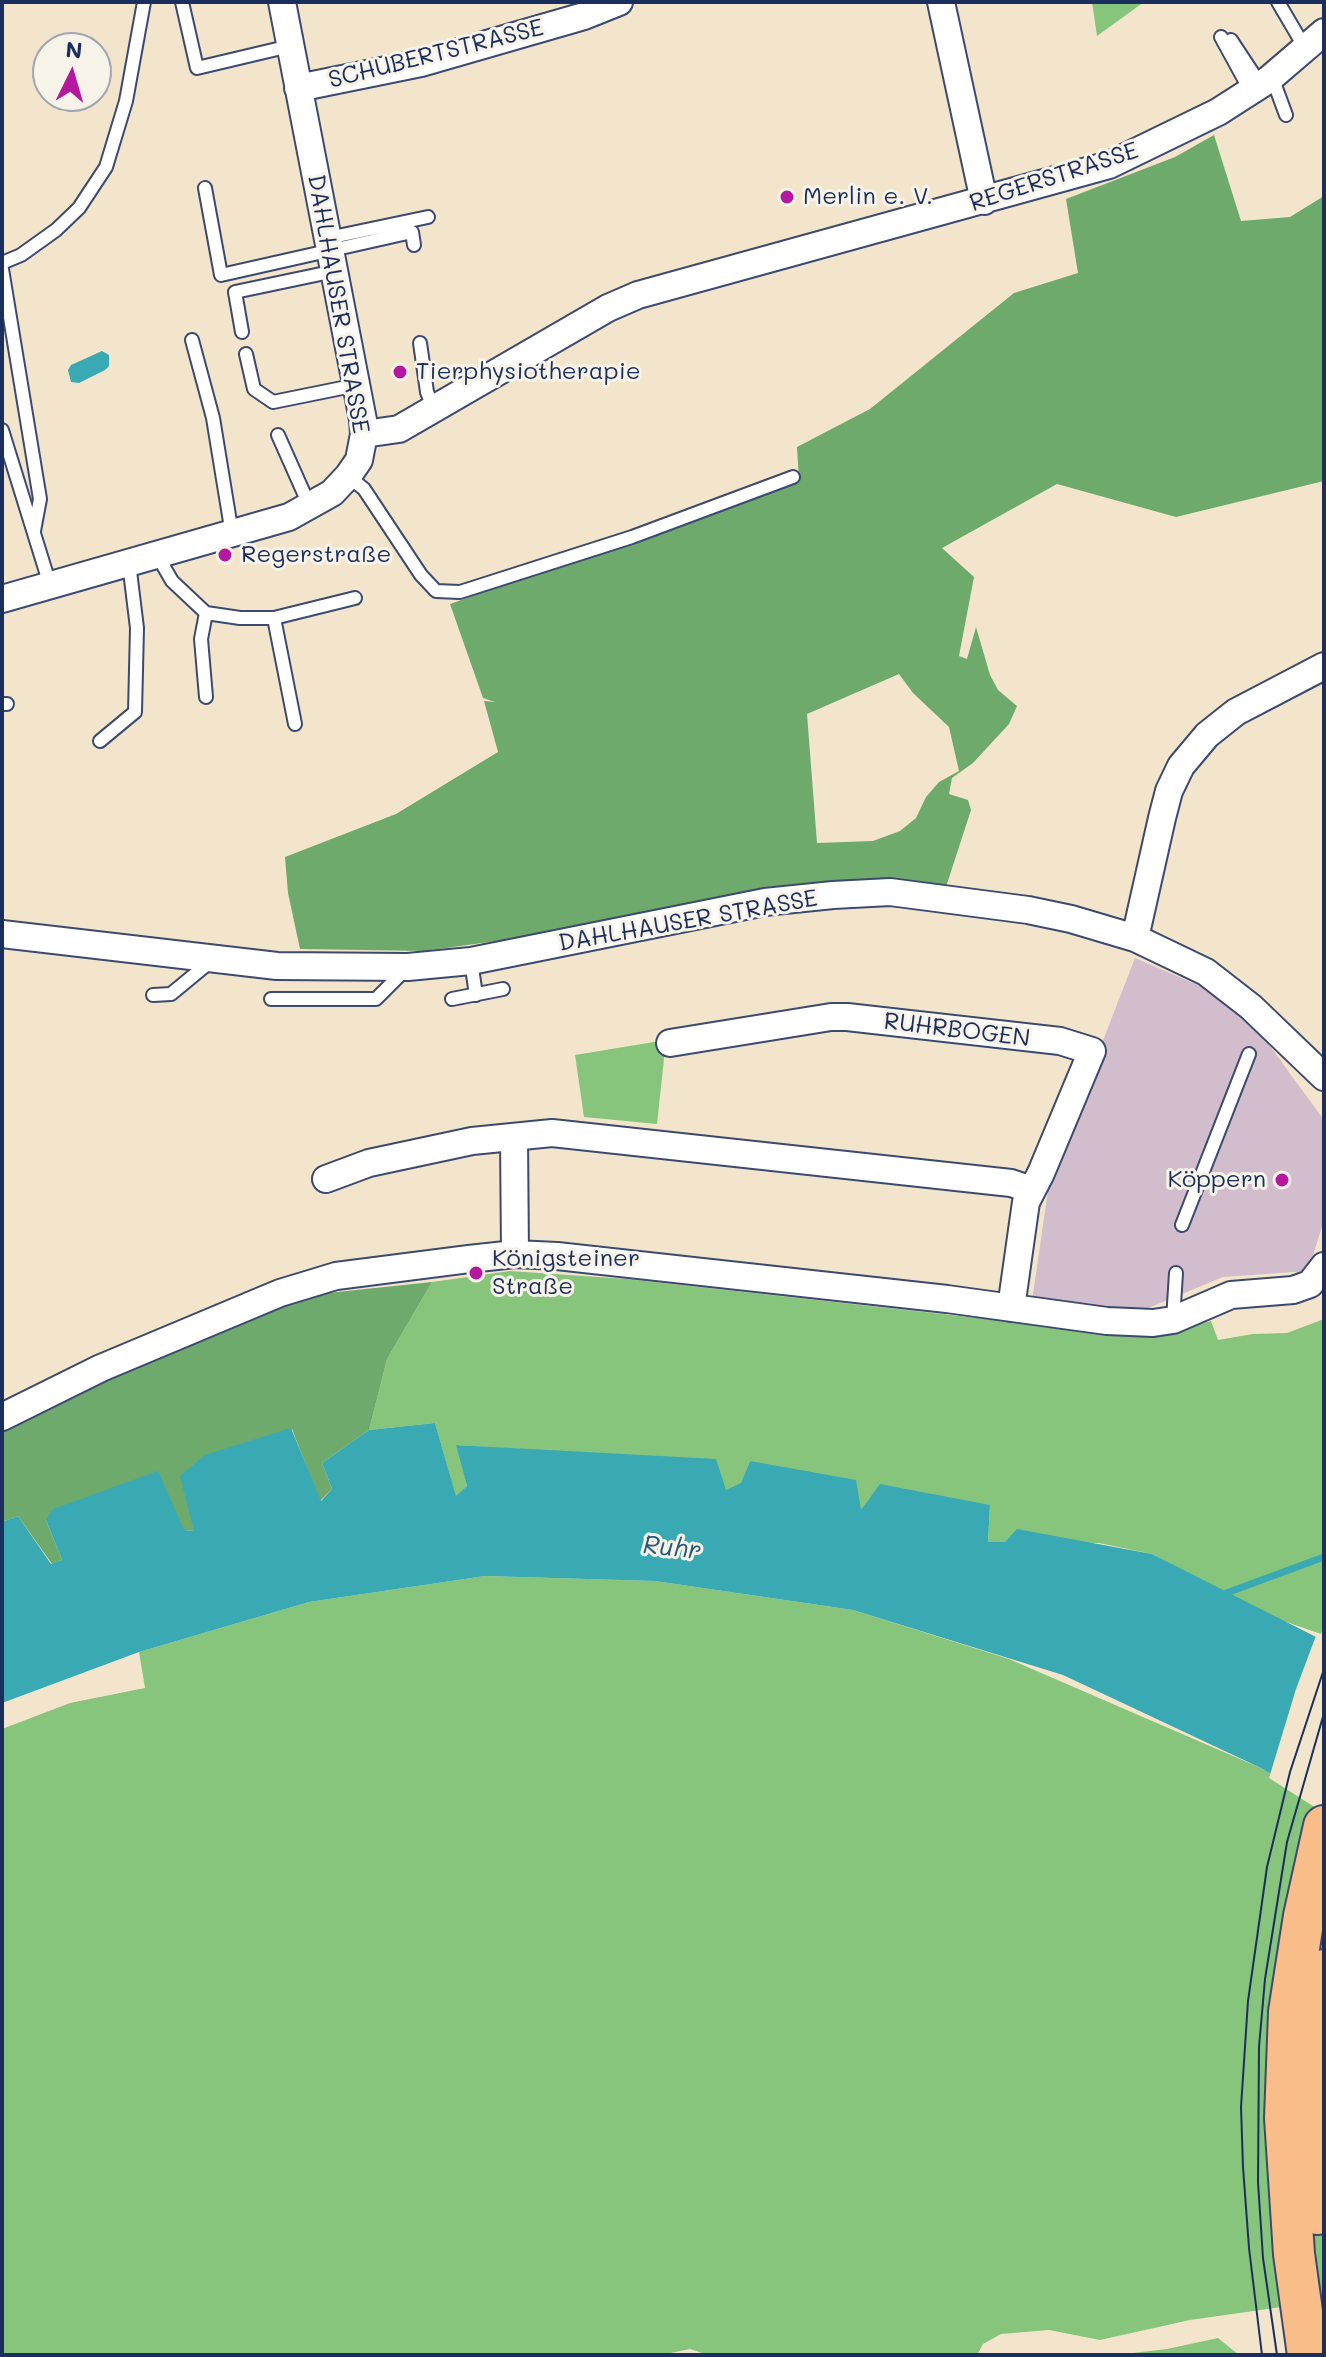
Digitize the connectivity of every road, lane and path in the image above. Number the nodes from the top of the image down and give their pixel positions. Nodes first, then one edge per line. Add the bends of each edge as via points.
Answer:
1 (144, 2) edge
2 (182, 2) edge
3 (282, 2) edge
4 (619, 2) edge
5 (941, 2) edge
6 (1278, 2) edge
7 (1224, 36) dead end
8 (1314, 40) edge
9 (290, 46) junction
10 (1261, 84) junction
11 (298, 88) junction
12 (1286, 115) dead end
13 (205, 188) dead end
14 (984, 201) junction
15 (428, 217) dead end
16 (414, 245) dead end
17 (331, 253) junction
18 (2, 263) edge
19 (2, 269) edge
20 (242, 332) dead end
21 (192, 340) dead end
22 (420, 343) dead end
23 (246, 354) dead end
24 (357, 385) junction
25 (434, 410) junction
26 (2, 430) edge
27 (364, 434) junction
28 (278, 435) dead end
29 (348, 476) junction
30 (793, 477) dead end
31 (310, 507) junction
32 (34, 531) junction
33 (232, 534) junction
34 (157, 555) junction
35 (129, 563) junction
36 (50, 585) junction
37 (355, 598) dead end
38 (2, 599) edge
39 (206, 613) junction
40 (274, 618) junction
41 (1324, 666) edge
42 (206, 697) dead end
43 (295, 724) dead end
44 (100, 741) dead end
45 (2, 934) edge
46 (1135, 938) junction
47 (213, 959) junction
48 (471, 961) junction
49 (408, 967) junction
50 (503, 989) dead end
51 (153, 995) dead end
52 (476, 995) junction
53 (271, 999) dead end
54 (452, 999) dead end
55 (670, 1043) dead end
56 (1249, 1054) dead end
57 (1324, 1077) edge
58 (514, 1137) junction
59 (326, 1179) dead end
60 (1032, 1190) junction
61 (1182, 1225) dead end
62 (515, 1254) junction
63 (1321, 1271) edge
64 (1176, 1273) dead end
65 (1011, 1308) junction
66 (1173, 1320) junction
67 (2, 1417) edge
68 (1324, 1826) edge
69 (1324, 1970) edge
70 (1324, 2282) edge
71 (1307, 2350) edge

1 - 18 lane via 126,101 106,167 79,208 56,230
2 - 9 lane via 197,68
3 - 9 street, DAHLHAUSER STRASSE
4 - 11 street, SCHUBERTSTRASSE via 421,63
5 - 14 street
6 - 8 lane
7 - 10 lane
8 - 10 street, REGERSTRASSE
9 - 11 street, DAHLHAUSER STRASSE
10 - 12 lane
10 - 14 street, REGERSTRASSE via 1218,112 1109,165
11 - 17 street, DAHLHAUSER STRASSE
13 - 17 lane via 221,275
14 - 25 street, REGERSTRASSE via 638,295
15 - 17 lane
16 - 17 lane via 412,232
17 - 20 lane via 235,292
17 - 24 street, DAHLHAUSER STRASSE
19 - 32 lane via 40,499
21 - 33 lane via 213,418
22 - 25 lane
23 - 24 lane via 254,389 273,402
24 - 27 street, DAHLHAUSER STRASSE
25 - 27 street, REGERSTRASSE via 399,429
26 - 32 lane
27 - 29 street, DAHLHAUSER STRASSE via 359,460
28 - 31 lane
29 - 30 lane via 364,489 436,591 460,592 632,537
29 - 31 street, DAHLHAUSER STRASSE
31 - 33 street, DAHLHAUSER STRASSE
32 - 36 lane
33 - 34 street, DAHLHAUSER STRASSE
34 - 35 street, DAHLHAUSER STRASSE
34 - 39 lane via 172,581
35 - 36 street, DAHLHAUSER STRASSE
35 - 44 lane via 137,628 135,712
36 - 38 street, DAHLHAUSER STRASSE
37 - 40 lane
39 - 40 lane
39 - 42 lane via 201,639
40 - 43 lane
41 - 46 street via 1236,712 1181,766 1169,791
45 - 47 street, DAHLHAUSER STRASSE
46 - 48 street, DAHLHAUSER STRASSE via 1028,910 890,892 765,902
46 - 57 street, DAHLHAUSER STRASSE via 1206,972
47 - 49 street, DAHLHAUSER STRASSE via 277,966
47 - 51 lane via 171,994
48 - 49 street, DAHLHAUSER STRASSE
48 - 52 lane
49 - 53 lane via 376,999
50 - 52 lane
52 - 54 lane
55 - 60 street, RUHRBOGEN via 847,1017 1060,1041 1092,1051
56 - 61 lane
58 - 59 street via 369,1163
58 - 60 street via 552,1133 1011,1183
58 - 62 street
60 - 65 street, RUHRBOGEN via 1024,1212
62 - 65 street
62 - 67 street via 336,1276 280,1293 101,1368
63 - 66 street via 1310,1284 1293,1290 1231,1295
64 - 66 lane
65 - 66 street via 1130,1323
68 - 71 main road via 1289,2012 1285,2118
69 - 70 main road via 1314,2112

